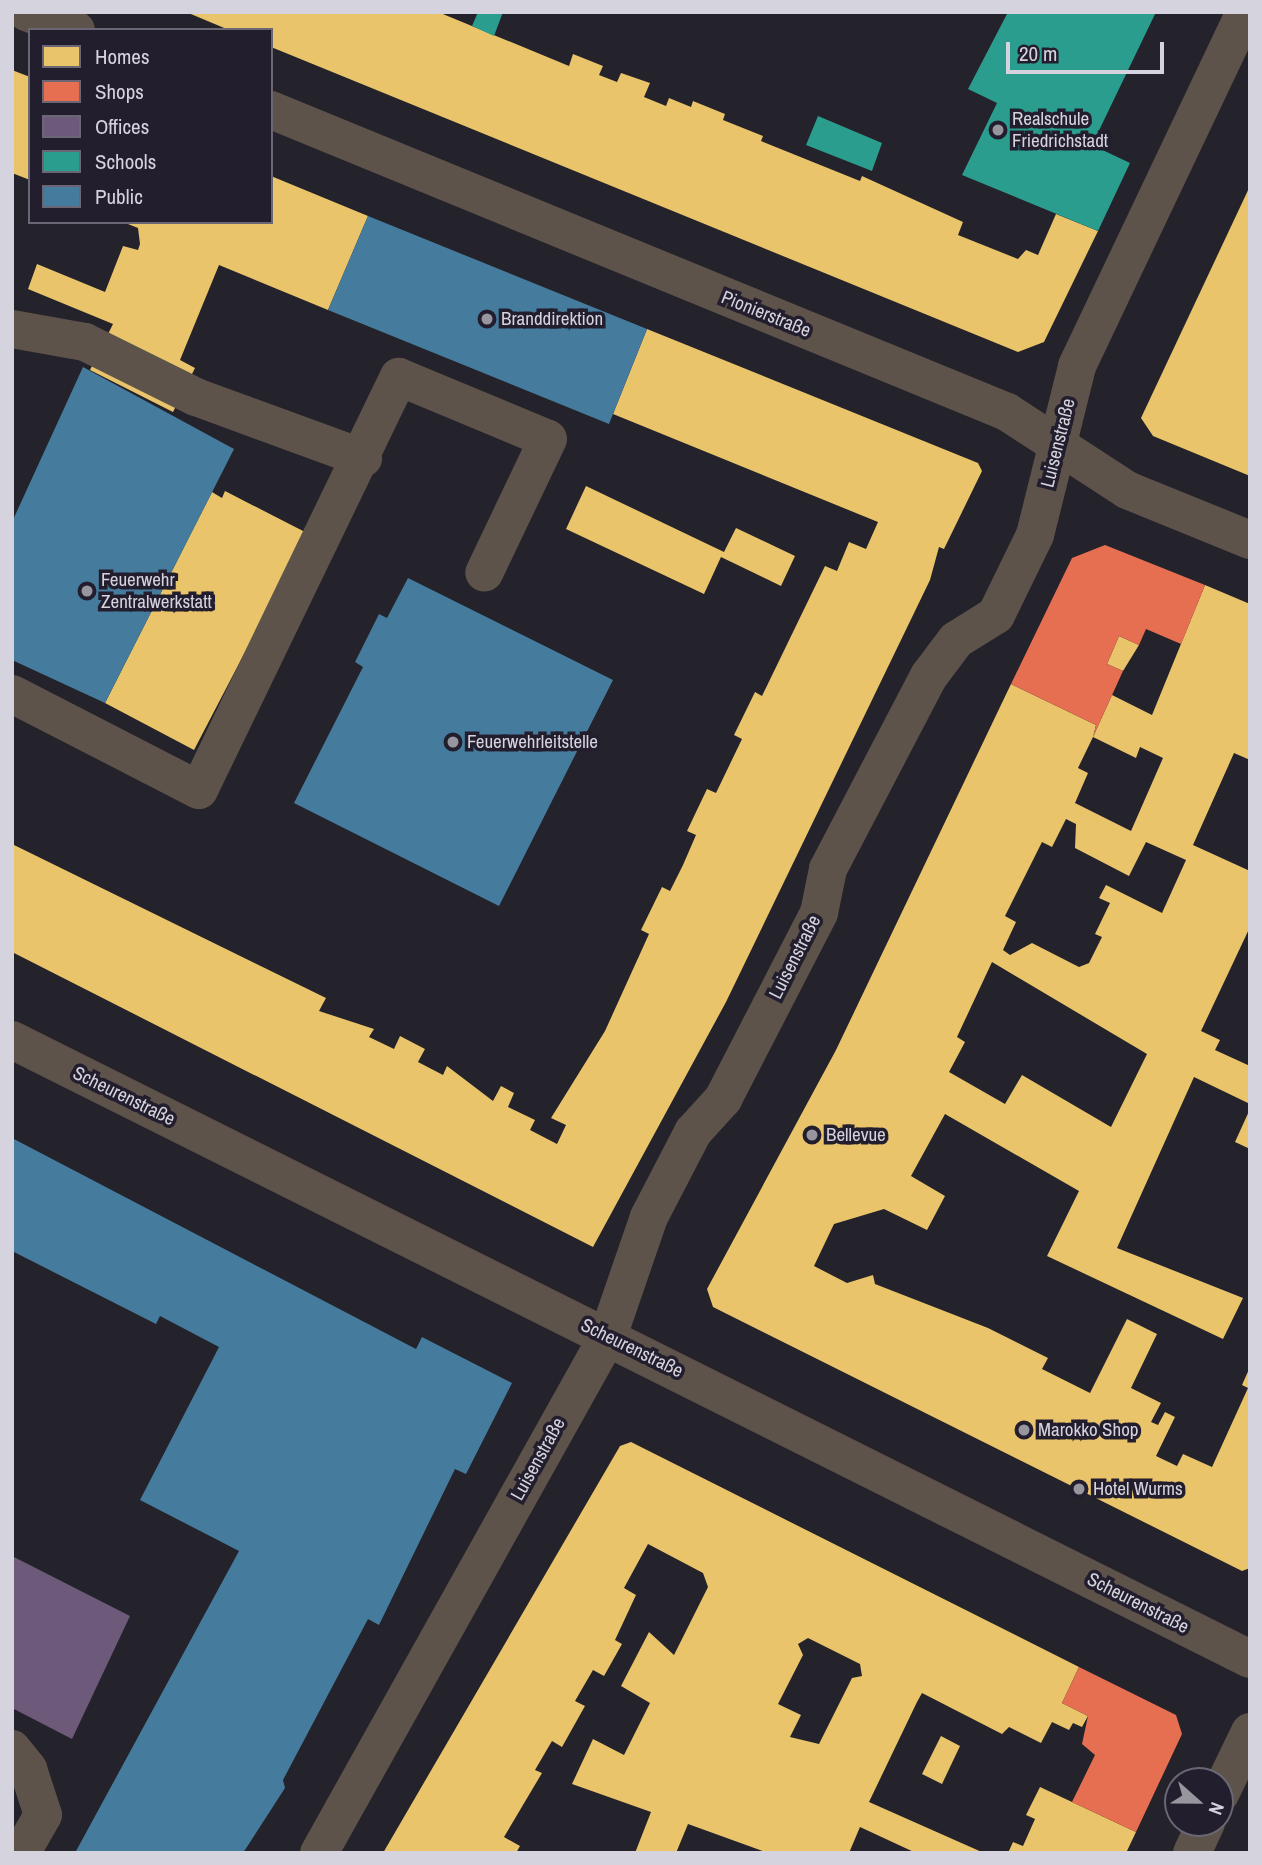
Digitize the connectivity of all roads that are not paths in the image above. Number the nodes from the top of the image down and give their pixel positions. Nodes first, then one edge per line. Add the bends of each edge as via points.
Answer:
1 (26, 12) edge
2 (1245, 12) edge
3 (70, 28) edge
4 (273, 111) edge
5 (12, 329) edge
6 (1057, 444) junction
7 (363, 458) junction
8 (1250, 540) edge
9 (484, 573) dead end
10 (12, 694) edge
11 (12, 1040) edge
12 (608, 1336) junction
13 (1250, 1659) edge
14 (1250, 1732) edge
15 (12, 1749) edge
16 (1233, 1767) edge
17 (1199, 1837) edge
18 (26, 1844) dead end
19 (319, 1853) edge
20 (1192, 1853) edge

1 - 3 street
2 - 6 street, Luisenstraße via 1077,366
4 - 6 street, Pionierstraße via 1007,412
5 - 7 street via 85,342 196,397
6 - 8 street, Pionierstraße via 1127,491
6 - 12 street, Luisenstraße via 1035,535 996,615 956,640 929,676 828,869 819,913 729,1087 693,1132 649,1217
7 - 9 street via 399,377 548,439
7 - 10 street via 199,790
11 - 12 street, Scheurenstraße
12 - 13 street, Scheurenstraße
12 - 19 street, Luisenstraße
14 - 16 street
15 - 18 street via 28,1769 43,1815
17 - 20 street

